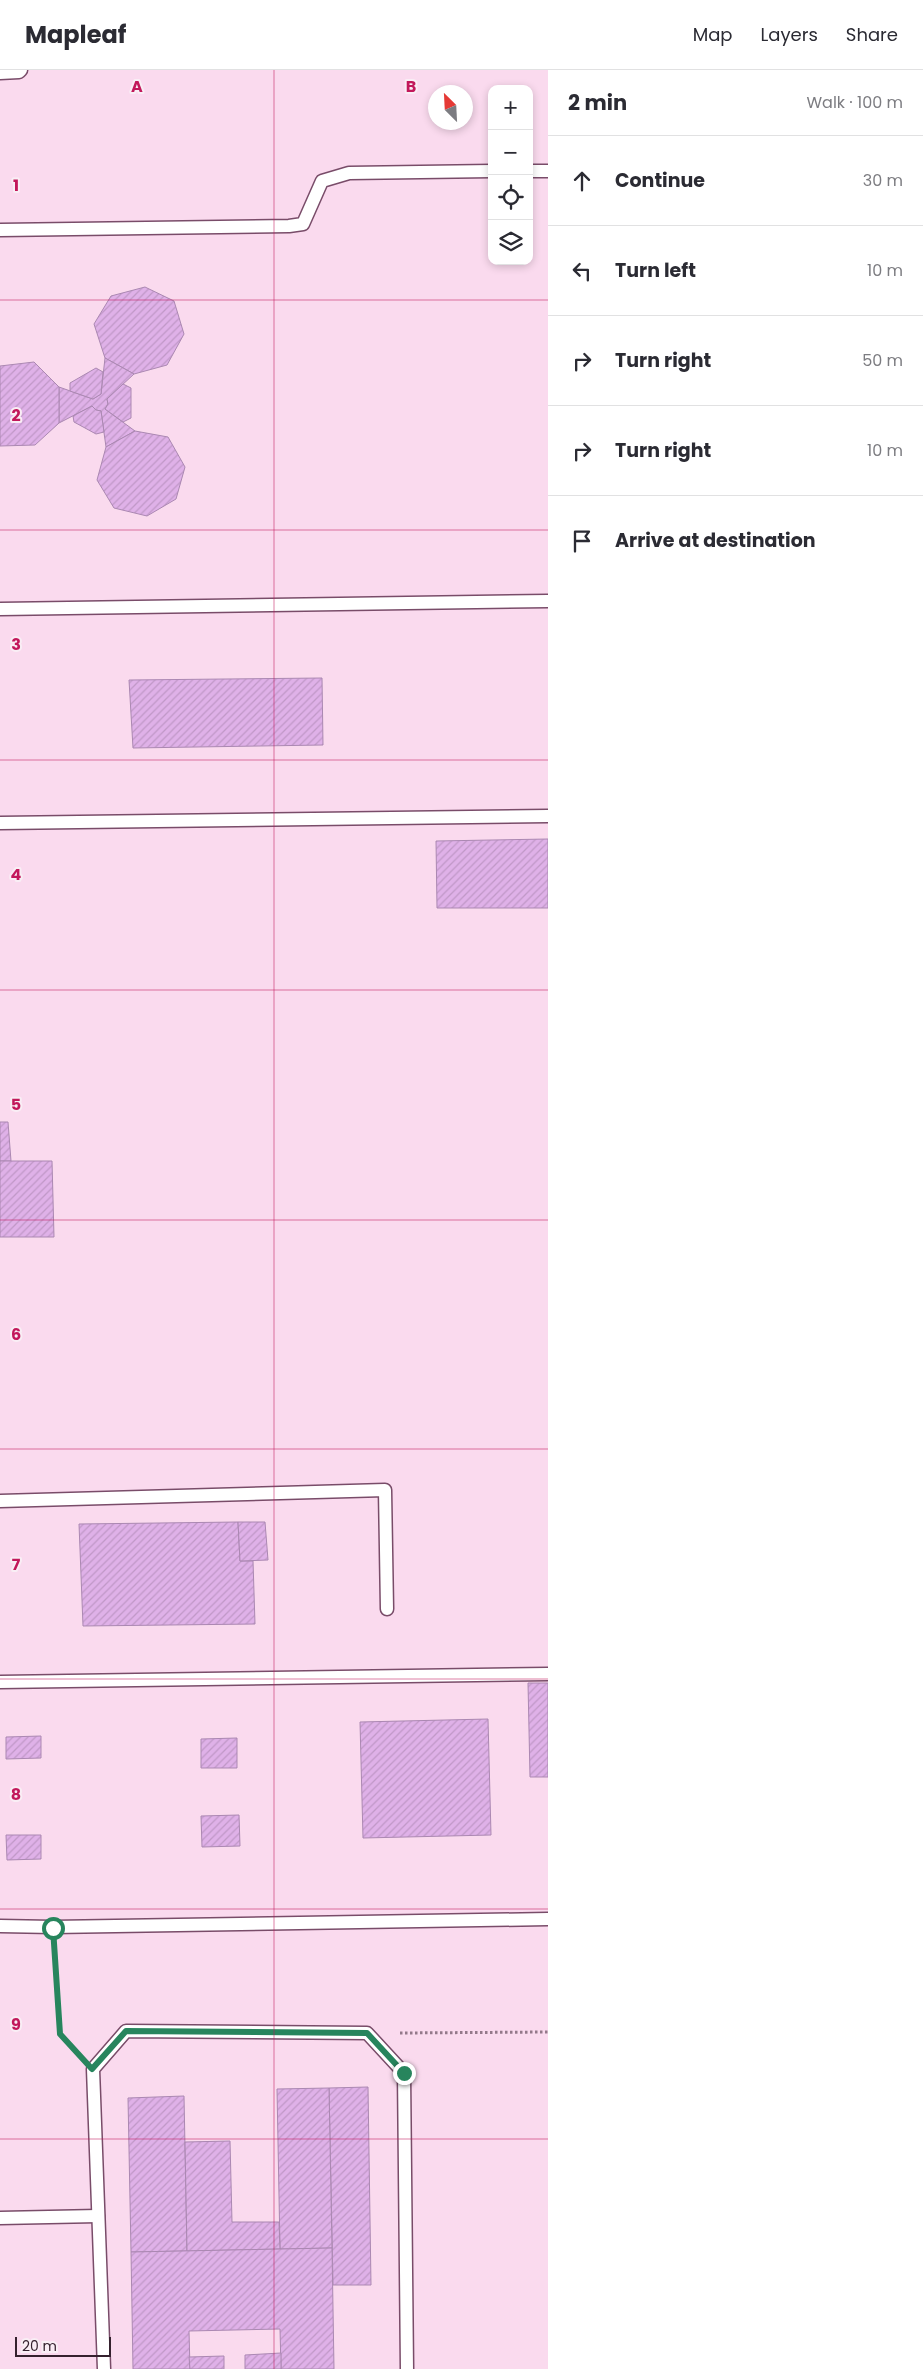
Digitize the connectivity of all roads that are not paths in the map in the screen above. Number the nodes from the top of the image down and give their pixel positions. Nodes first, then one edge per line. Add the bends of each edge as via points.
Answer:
1 (21, 70) edge
2 (0, 73) edge
3 (488, 171) edge
4 (533, 171) edge
5 (548, 171) edge
6 (0, 230) edge
7 (548, 601) edge
8 (0, 609) edge
9 (548, 816) edge
10 (0, 823) edge
11 (0, 1501) edge
12 (388, 1609) dead end
13 (548, 1674) edge
14 (0, 1682) edge
15 (548, 1919) edge
16 (0, 1926) edge
17 (98, 2216) junction
18 (0, 2218) edge
19 (104, 2369) edge
20 (407, 2369) edge

1 - 2 lane
3 - 6 lane via 349,173 334,176 322,180 303,224 289,226
4 - 5 lane
7 - 8 lane
9 - 10 lane
11 - 12 lane via 385,1490
13 - 14 lane
15 - 16 lane via 53,1928
17 - 18 lane
17 - 19 lane
17 - 20 lane via 92,2069 126,2031 367,2033 404,2073

